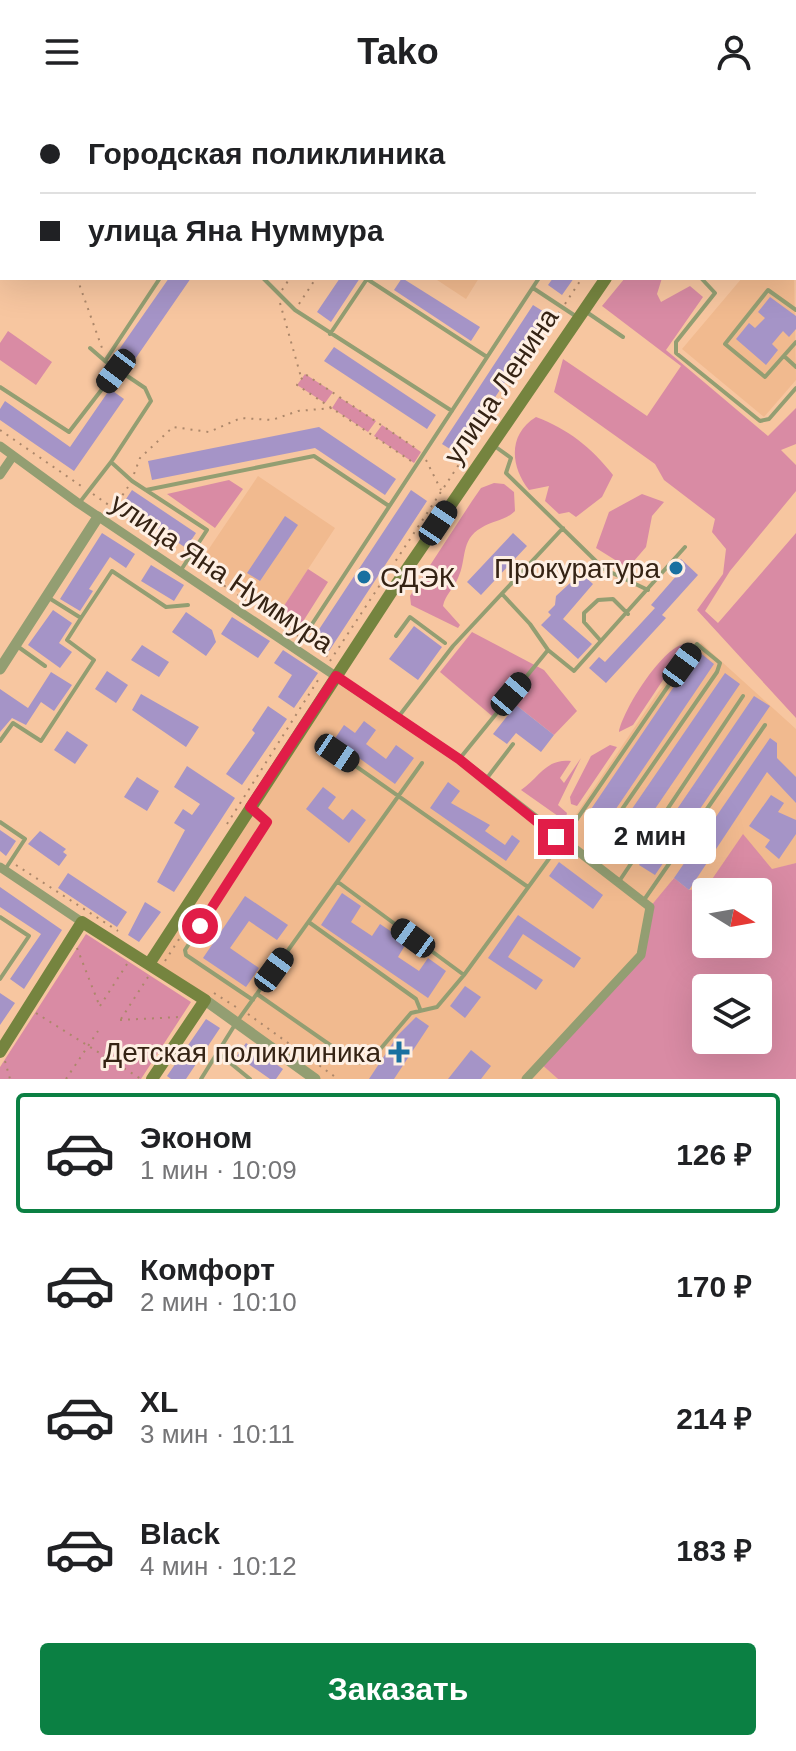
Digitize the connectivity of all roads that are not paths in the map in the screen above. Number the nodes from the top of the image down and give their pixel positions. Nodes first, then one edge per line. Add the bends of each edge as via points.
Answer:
1 (159, 280) edge
2 (265, 280) edge
3 (366, 280) edge
4 (369, 280) edge
5 (538, 280) edge
6 (605, 280) edge
7 (703, 280) edge
8 (533, 288) junction
9 (796, 310) edge
10 (580, 313) junction
11 (330, 334) junction
12 (623, 337) dead end
13 (796, 342) edge
14 (90, 348) dead end
15 (784, 356) junction
16 (487, 357) junction
17 (103, 359) junction
18 (796, 367) edge
19 (116, 371) junction
20 (796, 388) edge
21 (1, 390) edge
22 (452, 411) junction
23 (491, 444) junction
24 (0, 446) edge
25 (13, 456) junction
26 (111, 462) junction
27 (0, 475) edge
28 (146, 490) junction
29 (78, 503) junction
30 (389, 506) junction
31 (101, 519) junction
32 (563, 528) junction
33 (685, 547) dead end
34 (180, 572) junction
35 (648, 590) junction
36 (503, 595) junction
37 (47, 597) junction
38 (188, 605) dead end
39 (628, 614) junction
40 (81, 618) junction
41 (396, 636) dead end
42 (600, 640) junction
43 (445, 643) dead end
44 (15, 645) junction
45 (296, 649) junction
46 (548, 650) junction
47 (45, 666) dead end
48 (333, 668) junction
49 (0, 669) edge
50 (743, 696) dead end
51 (398, 718) junction
52 (765, 725) dead end
53 (0, 741) edge
54 (513, 744) dead end
55 (337, 753) dead end
56 (459, 759) junction
57 (422, 763) dead end
58 (485, 780) junction
59 (399, 795) junction
60 (250, 807) junction
61 (0, 822) edge
62 (562, 841) junction
63 (588, 859) junction
64 (2, 868) edge
65 (620, 880) junction
66 (338, 882) junction
67 (528, 887) junction
68 (647, 904) junction
69 (0, 917) edge
70 (82, 922) junction
71 (309, 923) junction
72 (149, 970) junction
73 (464, 975) junction
74 (0, 979) edge
75 (257, 994) junction
76 (205, 1000) junction
77 (253, 1000) junction
78 (420, 1009) junction
79 (236, 1023) junction
80 (218, 1053) junction
81 (2, 1056) edge
82 (152, 1078) edge
83 (201, 1079) edge
84 (250, 1079) edge
85 (315, 1079) edge
86 (526, 1079) edge

1 - 17 lane
2 - 11 lane
3 - 11 lane
4 - 16 lane
5 - 8 lane
6 - 10 main road, улица Ленина
7 - 20 lane via 715,293 676,342 676,353 760,421 769,419
8 - 10 lane
8 - 16 lane
9 - 15 lane via 768,290 725,342 763,377
10 - 12 lane
10 - 23 main road, улица Ленина
11 - 22 lane
13 - 15 lane
14 - 17 lane
15 - 18 lane
16 - 22 lane
17 - 19 lane
19 - 21 lane via 69,432
19 - 26 lane via 145,388 151,401
22 - 30 lane
23 - 32 lane via 511,458 506,473
23 - 48 main road, улица Ленина
24 - 25 street, улица Яна Нуммура
25 - 27 street
25 - 29 street, улица Яна Нуммура
26 - 28 lane
26 - 29 lane
28 - 30 lane via 314,456
28 - 34 lane via 207,530
29 - 31 street, улица Яна Нуммура
30 - 45 lane
31 - 34 street, улица Яна Нуммура
31 - 37 street
32 - 35 lane via 604,569
32 - 36 lane
33 - 35 lane
34 - 45 street, улица Яна Нуммура
35 - 39 lane
36 - 46 lane
36 - 51 lane via 453,646
37 - 40 lane
37 - 44 street
38 - 40 lane via 166,607 112,571
39 - 42 lane
39 - 42 lane via 613,599 598,600 584,613 584,622
40 - 53 lane via 67,640 94,660 41,741 13,723
41 - 43 lane via 410,617
42 - 46 lane via 574,671
44 - 47 lane
44 - 49 street
45 - 48 street, улица Яна Нуммура
46 - 56 lane
48 - 51 street, улица Яна Нуммура
48 - 60 main road, улица Ленина
50 - 65 lane
51 - 56 street, улица Яна Нуммура
52 - 68 lane
54 - 58 lane
55 - 59 lane
56 - 58 street, улица Яна Нуммура
57 - 59 lane
58 - 62 street, улица Яна Нуммура
59 - 66 lane
59 - 67 lane
60 - 72 main road, улица Ленина
60 - 77 lane via 267,822 185,950
61 - 64 lane via 25,839
62 - 63 street, улица Яна Нуммура
62 - 63 lane via 682,665 697,644 701,646 720,663 717,672
62 - 67 lane
63 - 65 street, улица Яна Нуммура
64 - 70 street
65 - 68 street, улица Яна Нуммура
66 - 71 lane
66 - 73 lane
67 - 73 lane
68 - 86 street via 641,955
69 - 74 lane via 29,936
70 - 72 main road
70 - 81 main road
71 - 75 lane
71 - 78 lane via 416,999
72 - 76 main road
73 - 78 lane via 437,1007
75 - 77 lane
75 - 78 lane via 356,1063 371,1060
76 - 79 street
76 - 82 main road
77 - 79 lane
79 - 80 lane
79 - 85 street
80 - 83 lane
80 - 84 lane

